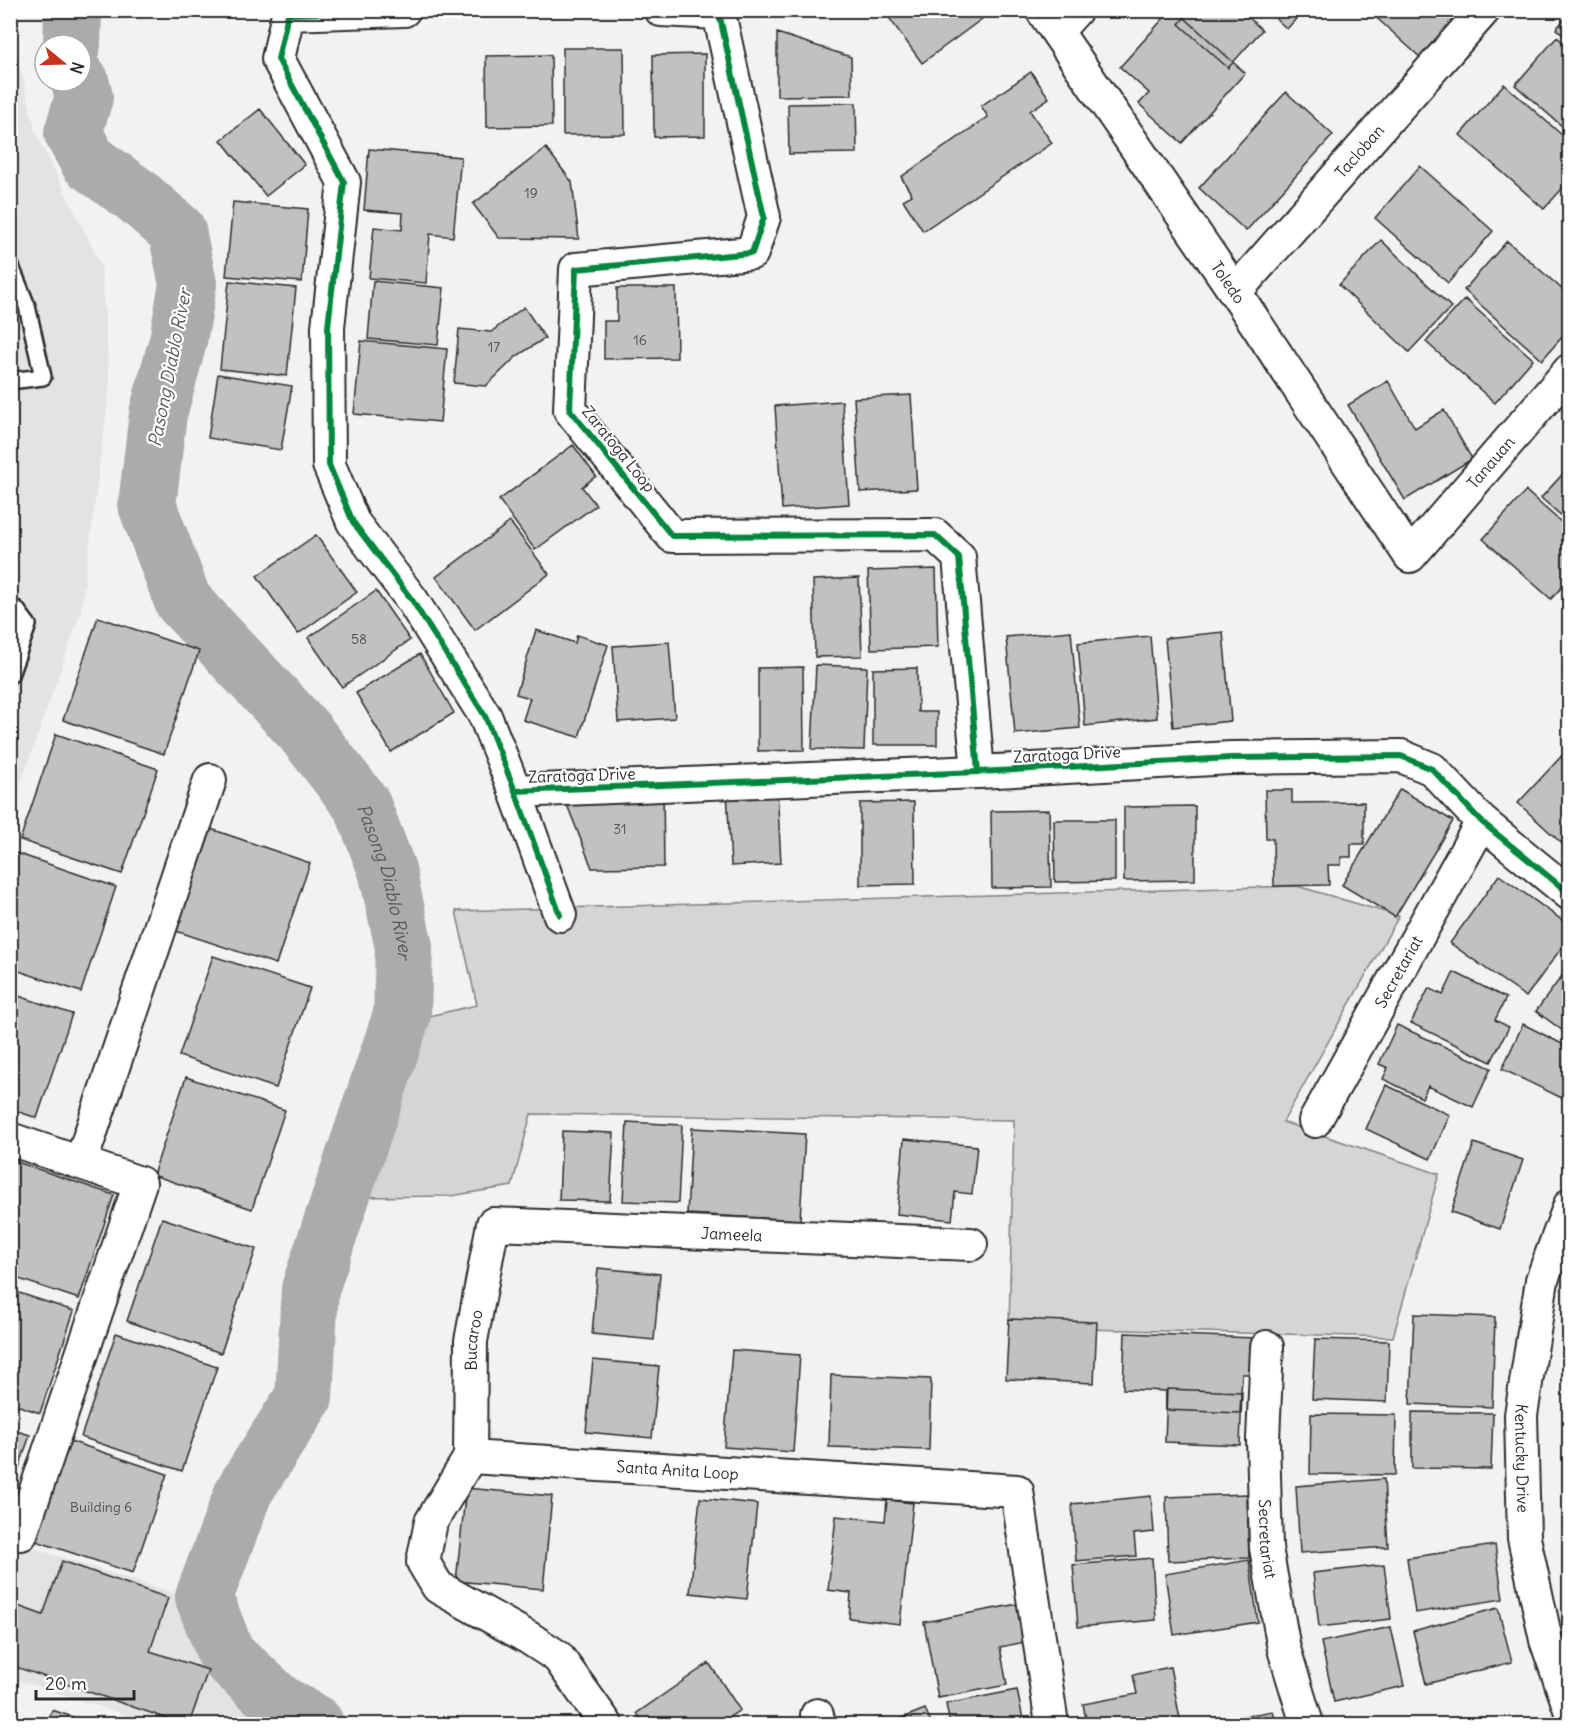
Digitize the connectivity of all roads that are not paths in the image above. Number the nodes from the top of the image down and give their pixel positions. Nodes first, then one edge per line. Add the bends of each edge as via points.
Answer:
1 (404, 10) edge
2 (661, 10) edge
3 (1484, 10) edge
4 (1058, 17) edge
5 (10, 264) edge
6 (1235, 292) junction
7 (1569, 370) edge
8 (10, 381) edge
9 (1410, 556) joint
10 (10, 608) edge
11 (10, 675) edge
12 (978, 772) junction
13 (210, 780) dead end
14 (515, 791) junction
15 (1482, 822) junction
16 (1569, 894) edge
17 (560, 915) dead end
18 (1315, 1121) dead end
19 (10, 1139) edge
20 (81, 1162) junction
21 (1569, 1205) edge
22 (493, 1224) joint
23 (971, 1244) dead end
24 (1267, 1347) dead end
25 (470, 1457) junction
26 (21, 1534) dead end
27 (1569, 1709) edge
28 (606, 1725) edge
29 (1052, 1725) edge
30 (1307, 1725) edge

1 - 14 street via 288,14 278,59 344,182 328,327 328,465 353,522 412,600 485,716
2 - 12 street, Zaratoga Loop via 719,13 764,217 752,253 576,269 570,410 672,536 935,535 959,557
3 - 6 street, Tacloban
4 - 6 street, Toledo
5 - 8 lane via 27,306 43,376
6 - 9 street, Toledo
7 - 9 street, Tanauan
10 - 11 lane via 16,609 28,625
12 - 14 street, Zaratoga Drive
12 - 15 street, Zaratoga Drive via 1231,758 1401,756 1432,769
13 - 20 street
14 - 17 street
15 - 16 street, Zaratoga Drive
15 - 18 street, Secretariat
19 - 20 street
20 - 26 street via 140,1183
21 - 27 street, Kentucky Drive via 1542,1280 1521,1415 1524,1538 1546,1640
22 - 23 street, Jameela
22 - 25 street, Bucaroo via 471,1341
24 - 30 street, Secretariat via 1263,1439 1266,1548 1284,1649
25 - 28 street via 431,1522 423,1562 438,1587 558,1657
25 - 29 street, Santa Anita Loop via 1017,1491

